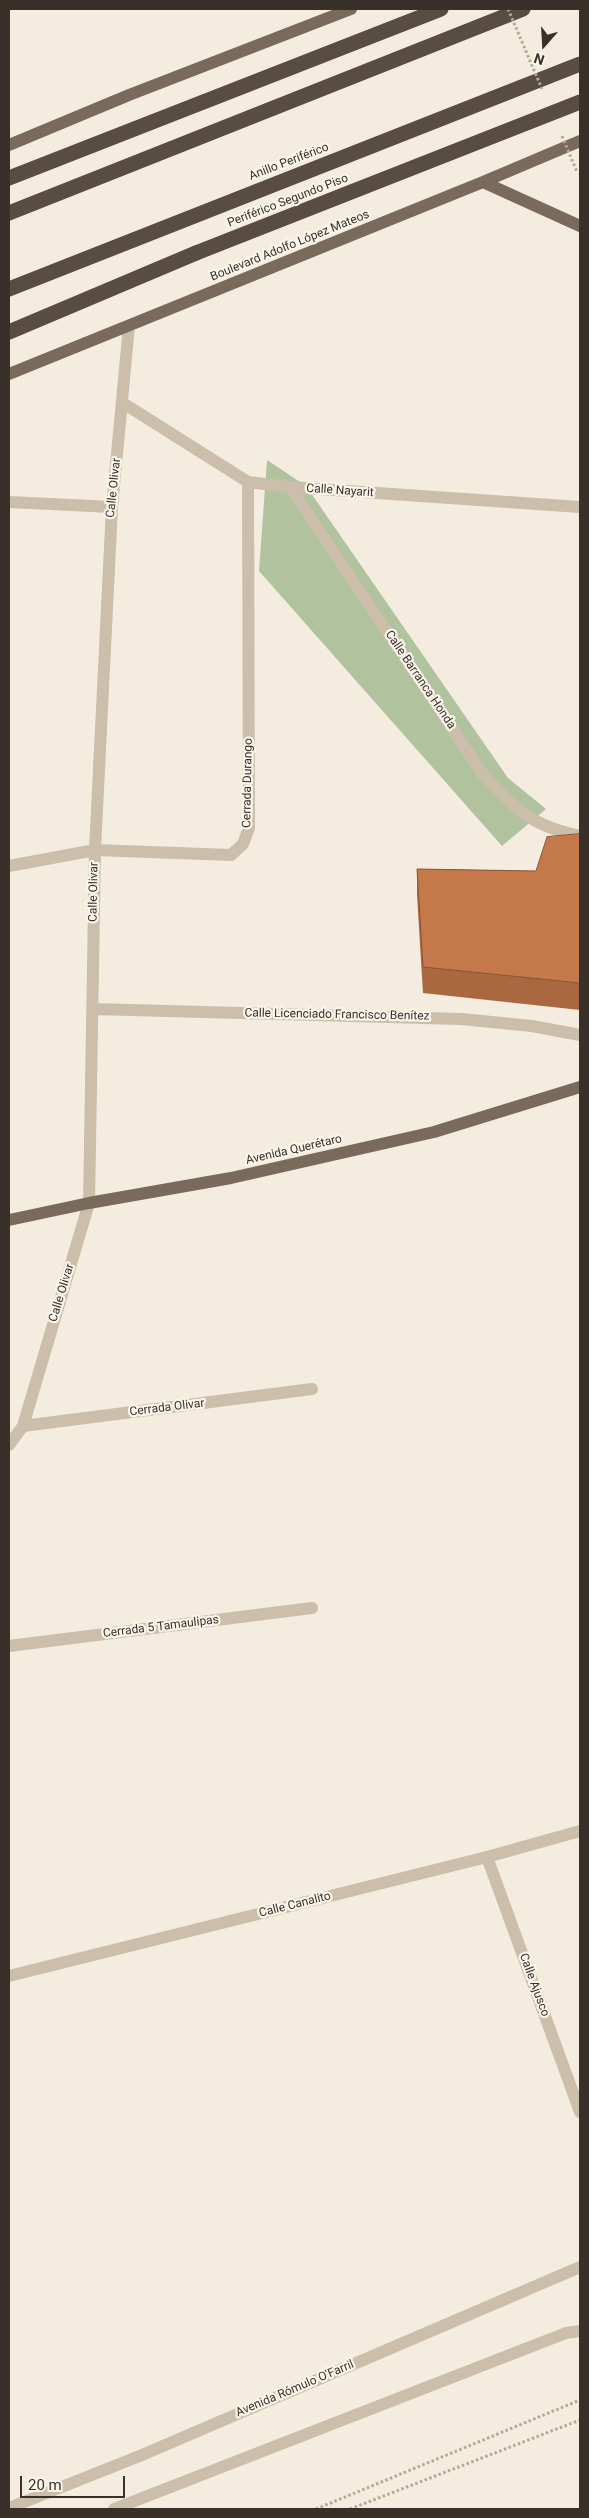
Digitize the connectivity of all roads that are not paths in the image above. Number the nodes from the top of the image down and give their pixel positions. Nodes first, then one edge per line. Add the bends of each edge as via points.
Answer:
1 (351, 9) edge
2 (442, 9) edge
3 (522, 9) edge
4 (580, 64) edge
5 (580, 102) edge
6 (580, 141) edge
7 (9, 145) edge
8 (9, 178) edge
9 (483, 182) junction
10 (9, 213) edge
11 (580, 226) edge
12 (10, 289) edge
13 (129, 326) junction
14 (9, 332) edge
15 (9, 374) edge
16 (124, 403) junction
17 (248, 482) junction
18 (290, 487) junction
19 (9, 502) edge
20 (112, 507) junction
21 (580, 507) edge
22 (580, 836) edge
23 (95, 850) junction
24 (9, 866) edge
25 (93, 1009) junction
26 (580, 1035) edge
27 (580, 1087) edge
28 (89, 1203) junction
29 (9, 1220) edge
30 (312, 1389) dead end
31 (23, 1426) junction
32 (9, 1445) edge
33 (312, 1608) dead end
34 (9, 1646) edge
35 (580, 1831) edge
36 (487, 1857) junction
37 (9, 1976) edge
38 (580, 2112) edge
39 (580, 2267) edge
40 (580, 2331) edge
41 (9, 2508) edge
42 (114, 2509) edge

1 - 7 main road
2 - 8 highway
3 - 10 highway
4 - 12 highway, Anillo Periférico
5 - 14 highway, Periférico Segundo Piso, bridge via 196,253
6 - 9 main road, Boulevard Adolfo López Mateos
9 - 11 main road
9 - 13 main road, Boulevard Adolfo López Mateos
13 - 15 main road, Boulevard Adolfo López Mateos
13 - 16 street, Calle Olivar
16 - 17 street, Calle Nayarit
16 - 20 street, Calle Olivar
17 - 18 street, Calle Nayarit
17 - 23 street, Cerrada Durango via 249,828 243,844 231,855
18 - 21 street, Calle Nayarit
18 - 22 street, Calle Barranca Honda via 482,773 516,810 554,831
19 - 20 street
20 - 23 street, Calle Olivar
23 - 24 street, Cerrada Durango
23 - 25 street, Calle Olivar
25 - 26 street, Calle Licenciado Francisco Benítez via 461,1019 532,1026
25 - 28 street, Calle Olivar
27 - 28 main road, Avenida Querétaro via 434,1132 230,1178
28 - 29 main road, Avenida Querétaro
28 - 31 street, Calle Olivar
30 - 31 street, Cerrada Olivar
31 - 32 street, Calle Olivar
33 - 34 street, Cerrada 5 Tamaulipas
35 - 36 street, Calle Canalito
36 - 37 street, Calle Canalito
36 - 38 street, Calle Ajusco
39 - 41 street, Avenida Rómulo O'Farril via 142,2455
40 - 42 street via 566,2333

